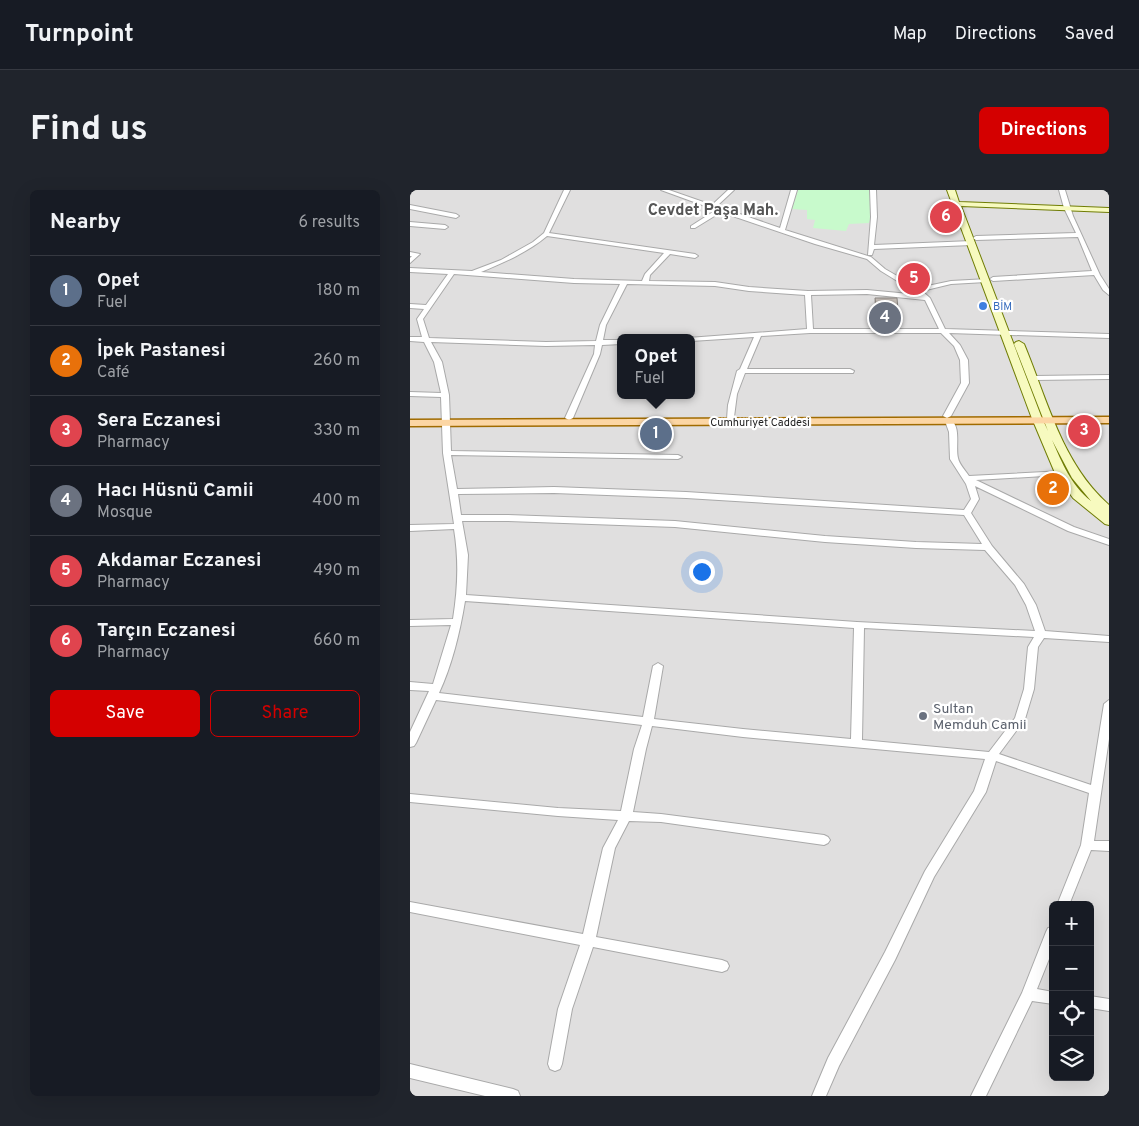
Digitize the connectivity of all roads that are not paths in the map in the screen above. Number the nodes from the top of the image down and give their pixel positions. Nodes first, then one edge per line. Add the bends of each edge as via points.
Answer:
1 (566, 190) edge
2 (666, 190) edge
3 (731, 190) edge
4 (794, 190) edge
5 (873, 190) edge
6 (952, 190) edge
7 (957, 190) edge
8 (1062, 190) edge
9 (960, 205) junction
10 (410, 207) edge
11 (713, 207) junction
12 (1066, 209) junction
13 (720, 210) junction
14 (1109, 211) edge
15 (456, 216) dead end
16 (410, 224) edge
17 (446, 227) dead end
18 (693, 227) dead end
19 (782, 231) junction
20 (546, 234) junction
21 (1078, 234) junction
22 (974, 240) junction
23 (872, 247) junction
24 (668, 253) junction
25 (410, 254) edge
26 (695, 256) dead end
27 (869, 258) junction
28 (410, 261) edge
29 (410, 270) edge
30 (452, 272) junction
31 (473, 273) junction
32 (1095, 273) junction
33 (989, 280) junction
34 (644, 282) junction
35 (624, 283) junction
36 (917, 290) junction
37 (808, 292) junction
38 (1109, 293) edge
39 (927, 298) junction
40 (410, 306) edge
41 (428, 307) junction
42 (810, 332) junction
43 (943, 332) junction
44 (1010, 333) junction
45 (758, 336) junction
46 (1109, 336) edge
47 (410, 339) edge
48 (426, 339) junction
49 (695, 339) edge
50 (600, 341) junction
51 (617, 342) edge
52 (741, 370) junction
53 (850, 371) dead end
54 (1034, 378) junction
55 (1109, 378) edge
56 (410, 394) edge
57 (445, 395) junction
58 (1109, 416) edge
59 (730, 417) junction
60 (410, 418) edge
61 (569, 418) junction
62 (1043, 418) junction
63 (948, 419) junction
64 (445, 420) junction
65 (1109, 420) edge
66 (410, 423) edge
67 (447, 453) junction
68 (678, 457) dead end
69 (1061, 473) junction
70 (965, 478) junction
71 (454, 492) junction
72 (1109, 511) edge
73 (967, 513) junction
74 (1109, 521) edge
75 (458, 522) junction
76 (410, 528) edge
77 (1109, 542) edge
78 (988, 547) junction
79 (462, 598) junction
80 (457, 622) junction
81 (410, 623) edge
82 (859, 625) junction
83 (1042, 634) junction
84 (1109, 639) edge
85 (658, 666) dead end
86 (410, 686) edge
87 (434, 692) junction
88 (1109, 704) edge
89 (648, 721) junction
90 (410, 743) edge
91 (856, 744) junction
92 (992, 756) junction
93 (1096, 791) junction
94 (410, 798) edge
95 (626, 816) junction
96 (824, 840) dead end
97 (1087, 844) junction
98 (1109, 846) edge
99 (1065, 901) edge
100 (410, 907) edge
101 (588, 941) junction
102 (1049, 942) edge
103 (722, 966) dead end
104 (1028, 994) junction
105 (1049, 997) edge
106 (1094, 1003) edge
107 (1109, 1005) edge
108 (555, 1064) dead end
109 (410, 1071) edge
110 (514, 1096) edge
111 (819, 1096) edge
112 (978, 1096) edge

1 - 20 street
2 - 11 street
3 - 11 street
4 - 19 street
5 - 23 street
6 - 9 street
7 - 9 street
8 - 12 street
9 - 12 street
9 - 22 street
10 - 15 street
11 - 13 street
12 - 14 street
12 - 21 street
13 - 18 street
13 - 19 street
16 - 17 street
19 - 27 street
20 - 24 street
20 - 31 street via 503,261
21 - 22 street
21 - 32 street
22 - 23 street
22 - 33 street
23 - 27 street
24 - 26 street
24 - 34 street
25 - 28 street via 417,254
27 - 36 street
29 - 30 street
30 - 31 street
30 - 41 street
31 - 35 street
32 - 33 street
32 - 38 street
33 - 36 street via 953,281
33 - 44 street
34 - 35 street
34 - 37 street
35 - 50 street via 603,325
36 - 39 street
37 - 39 street via 868,292
37 - 42 street
39 - 43 street
40 - 41 street
41 - 48 street via 420,318
42 - 43 street
42 - 45 street
43 - 44 street
43 - 63 street via 957,345 964,360 965,383
44 - 46 street
44 - 54 street
44 - 62 street
45 - 49 street
45 - 52 street
47 - 48 street
48 - 50 street via 546,344
48 - 57 street via 438,362
50 - 51 street
50 - 61 street
52 - 53 street
52 - 59 street
54 - 55 street
54 - 62 street
56 - 57 street
57 - 64 street
58 - 62 main road, Cumhuriyet Caddesi
59 - 61 main road, Cumhuriyet Caddesi
59 - 63 main road, Cumhuriyet Caddesi
60 - 64 main road, Cumhuriyet Caddesi
61 - 64 main road, Cumhuriyet Caddesi
62 - 63 main road, Cumhuriyet Caddesi
62 - 65 main road, Cumhuriyet Caddesi
62 - 69 street
62 - 72 street via 1084,488
63 - 64 main road, Cumhuriyet Caddesi
63 - 70 street via 953,432 954,459
64 - 66 main road, Cumhuriyet Caddesi
64 - 67 street
67 - 68 street
67 - 71 street
69 - 70 street
69 - 74 street via 1077,496
70 - 73 street via 975,499
70 - 77 street via 1071,529
71 - 73 street via 554,490 686,495
71 - 75 street
73 - 78 street
75 - 76 street
75 - 78 street via 518,518 675,524 825,539
75 - 79 street via 463,555
78 - 83 street via 1019,584 1031,604
79 - 80 street
79 - 82 street
80 - 81 street
80 - 87 street
82 - 83 street
82 - 91 street
83 - 84 street
83 - 92 street via 1033,647 1029,689 1020,719
85 - 89 street
86 - 87 street
87 - 89 street
87 - 90 street
88 - 93 street
89 - 91 street
89 - 95 street
91 - 92 street
92 - 93 street
92 - 111 street via 980,792 929,875
93 - 97 street
94 - 95 street
95 - 96 street
95 - 101 street via 609,848
97 - 98 street
97 - 99 street
100 - 101 street
101 - 103 street
101 - 108 street via 565,1009
102 - 104 street
104 - 105 street
104 - 112 street
106 - 107 street
109 - 110 street

